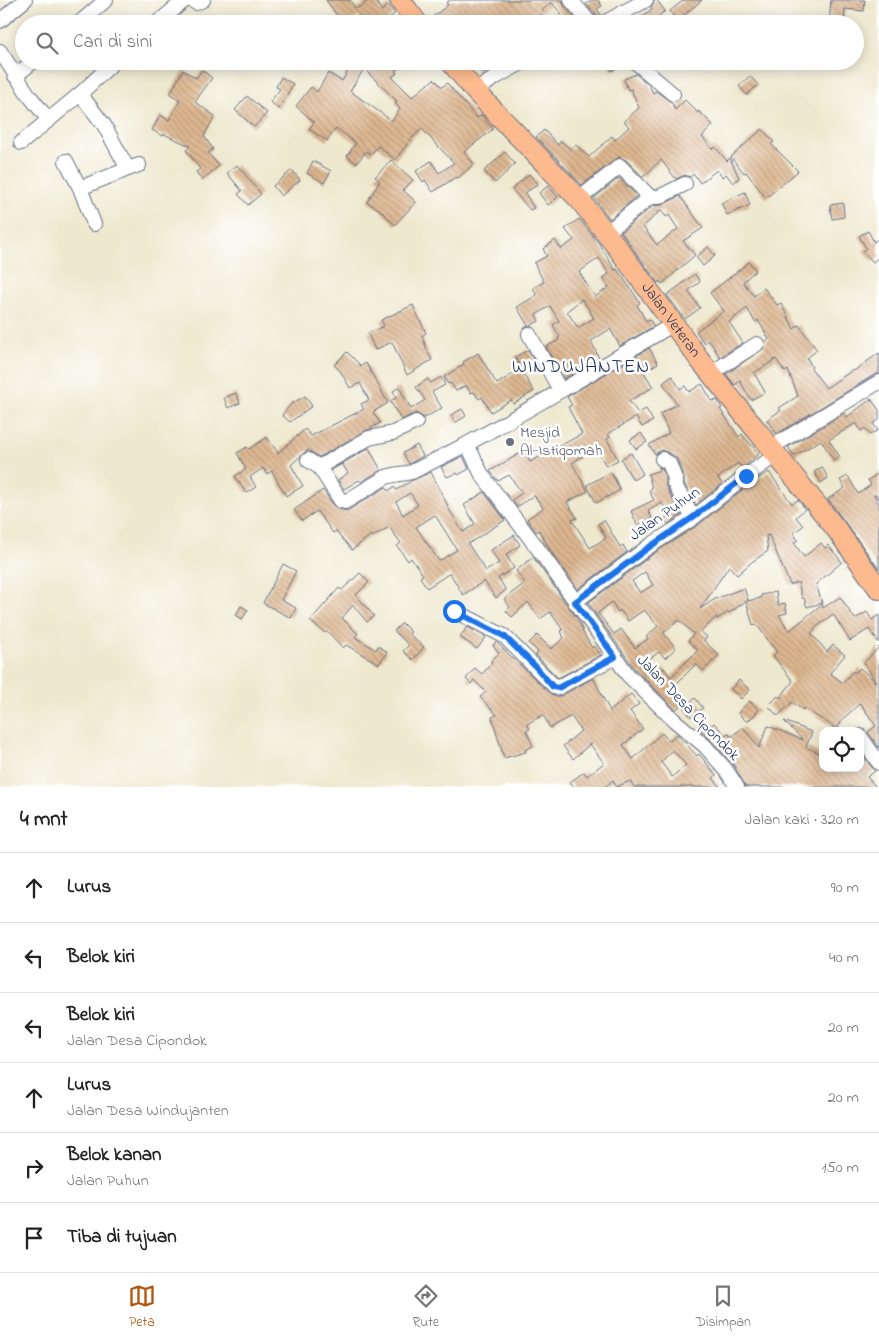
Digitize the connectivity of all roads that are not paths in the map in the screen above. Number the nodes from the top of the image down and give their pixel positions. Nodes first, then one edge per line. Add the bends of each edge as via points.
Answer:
1 (25, 0) edge
2 (106, 0) edge
3 (185, 0) edge
4 (192, 0) edge
5 (203, 0) edge
6 (400, 0) edge
7 (571, 0) edge
8 (646, 0) edge
9 (88, 15) edge
10 (167, 15) edge
11 (411, 15) edge
12 (584, 15) edge
13 (618, 15) edge
14 (0, 21) edge
15 (0, 51) edge
16 (23, 70) edge
17 (105, 70) edge
18 (458, 70) edge
19 (509, 70) edge
20 (645, 70) edge
21 (15, 76) junction
22 (475, 91) junction
23 (80, 94) junction
24 (673, 94) dead end
25 (48, 119) junction
26 (21, 143) dead end
27 (66, 161) dead end
28 (685, 184) dead end
29 (80, 188) junction
30 (650, 197) junction
31 (579, 199) junction
32 (94, 224) dead end
33 (606, 233) junction
34 (674, 324) junction
35 (529, 334) dead end
36 (757, 344) dead end
37 (711, 373) junction
38 (879, 382) edge
39 (560, 390) junction
40 (416, 422) dead end
41 (467, 444) junction
42 (773, 452) junction
43 (662, 459) dead end
44 (692, 518) junction
45 (879, 589) edge
46 (575, 602) junction
47 (454, 611) dead end
48 (615, 657) junction
49 (864, 742) edge
50 (879, 763) edge
51 (737, 787) edge

1 - 14 street
2 - 9 street
3 - 10 street
4 - 5 street via 196,3
6 - 11 highway
7 - 12 street
8 - 13 street
15 - 21 street
16 - 21 street
17 - 23 street
18 - 22 highway, Jalan Veteran
19 - 22 street
20 - 24 street
21 - 25 street
22 - 31 highway, Jalan Veteran
23 - 25 street
23 - 29 street via 134,167
25 - 26 street
27 - 29 street
28 - 30 street via 659,197
29 - 32 street
30 - 31 street via 620,166
30 - 33 street
31 - 33 highway, Jalan Veteran
33 - 34 highway, Jalan Veteran
34 - 37 highway, Jalan Veteran
34 - 39 street
35 - 39 street
36 - 37 street
37 - 42 highway, Jalan Veteran
38 - 42 street, Jalan Puhun
39 - 41 street
40 - 41 street via 393,433 369,438 313,464 345,502 392,475 412,472
41 - 46 street, Jalan Desa Cipondok via 482,475
42 - 44 street, Jalan Puhun
42 - 45 highway, Jalan Veteran via 837,530
43 - 44 street via 669,463 674,483
44 - 46 street, Jalan Puhun
46 - 48 street, Jalan Desa Cipondok
47 - 48 street via 504,636 558,688
48 - 51 street, Jalan Desa Cipondok via 651,698 712,753
49 - 50 street

